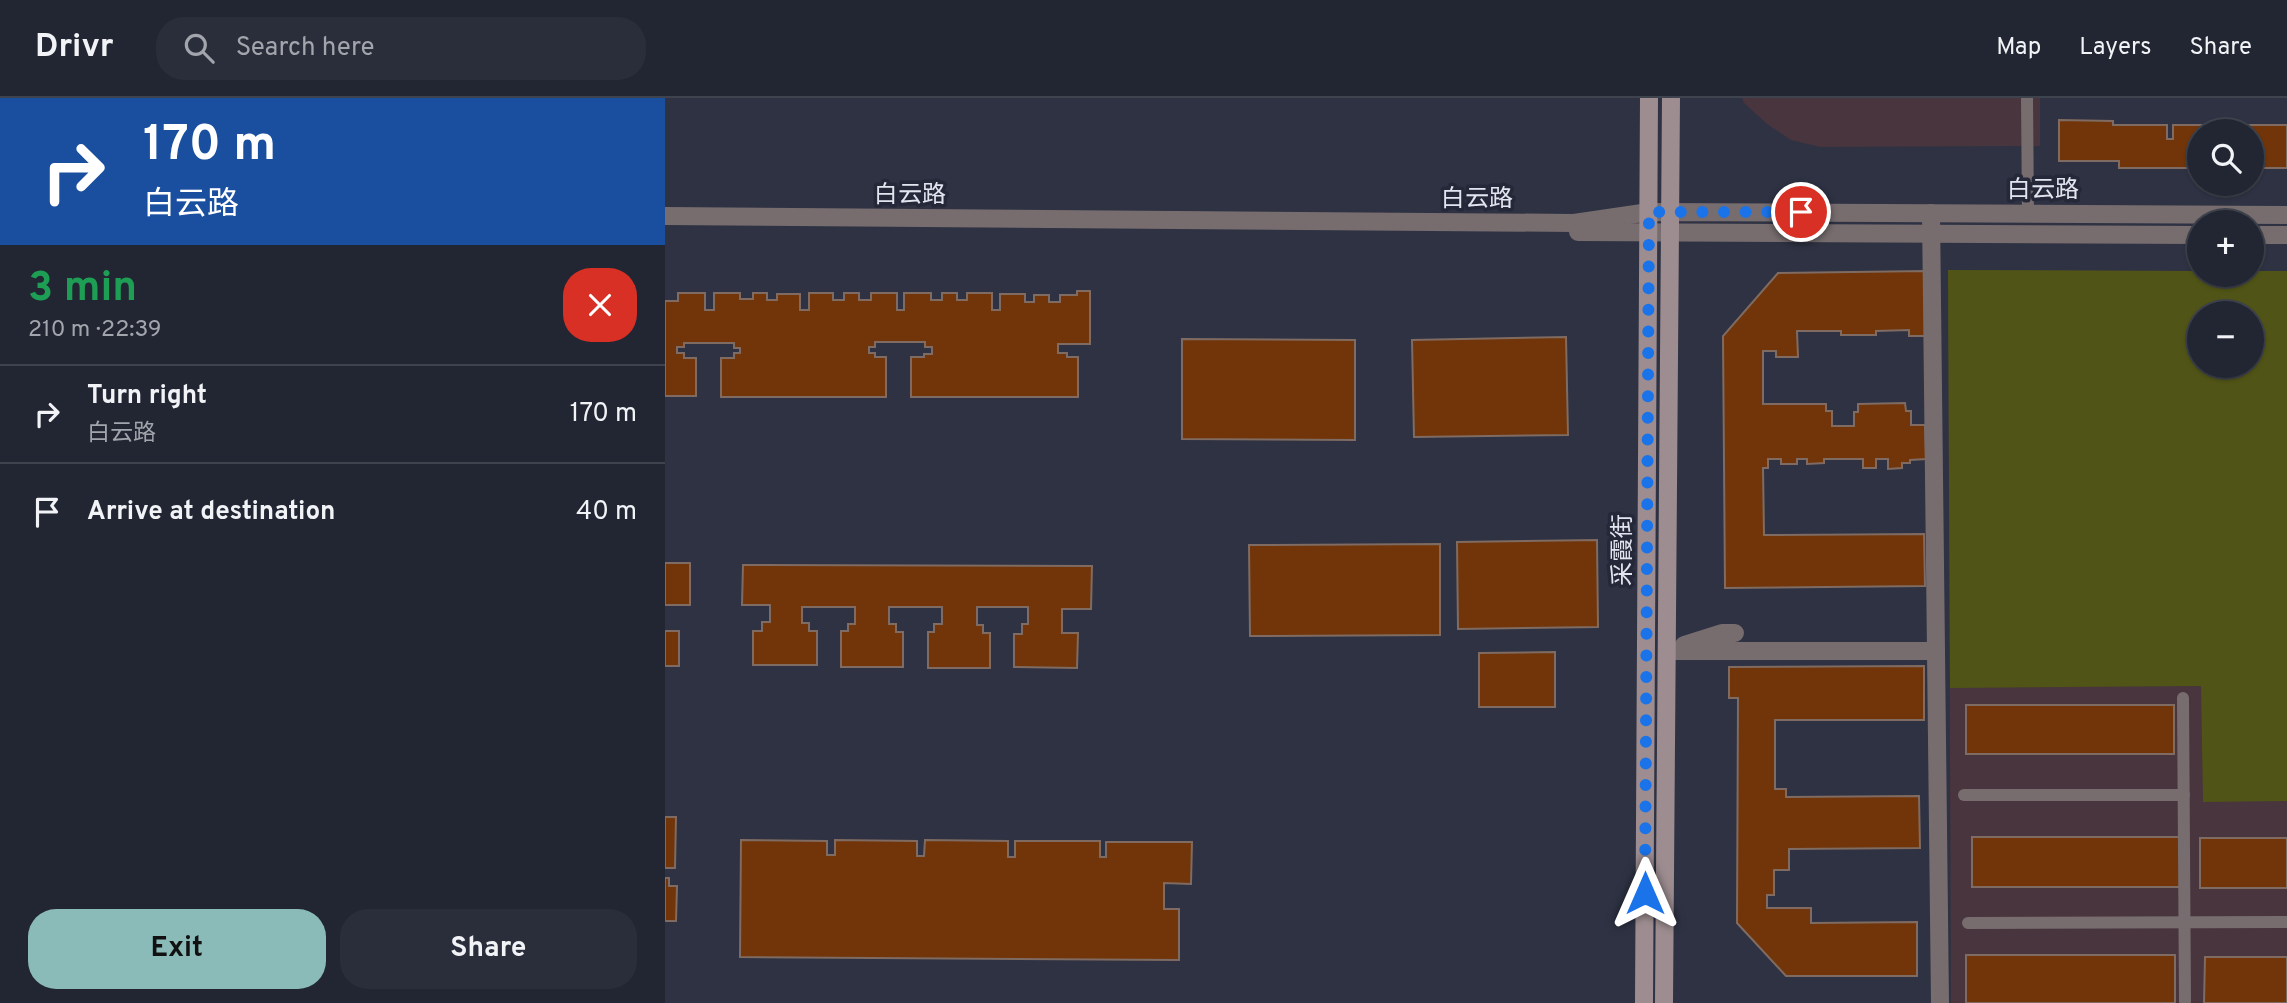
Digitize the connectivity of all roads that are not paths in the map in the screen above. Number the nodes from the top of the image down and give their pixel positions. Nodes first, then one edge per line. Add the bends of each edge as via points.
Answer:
1 (1649, 98) edge
2 (1671, 98) edge
3 (2027, 98) edge
4 (1649, 212) junction
5 (1670, 212) junction
6 (1931, 213) junction
7 (2028, 214) junction
8 (2287, 215) edge
9 (665, 216) edge
10 (665, 227) edge
11 (1648, 232) junction
12 (1670, 232) junction
13 (1931, 233) junction
14 (2187, 234) edge
15 (2264, 235) edge
16 (2287, 235) edge
17 (1735, 633) dead end
18 (1667, 651) junction
19 (1936, 651) junction
20 (2183, 698) dead end
21 (1964, 794) dead end
22 (2184, 795) junction
23 (2185, 922) junction
24 (2287, 922) edge
25 (1968, 923) dead end
26 (2185, 1001) dead end
27 (1644, 1003) edge
28 (1664, 1003) edge
29 (1940, 1003) edge

1 - 4 main road, 采霞街
2 - 5 main road, 采霞街
3 - 7 lane
4 - 5 street, 白云路
4 - 9 street, 白云路 via 1574,223
4 - 11 main road, 采霞街
5 - 6 street, 白云路
5 - 12 main road, 采霞街
6 - 7 street, 白云路
6 - 13 street
7 - 8 street, 白云路
10 - 11 street, 白云路
11 - 12 street, 白云路
11 - 27 main road, 采霞街
12 - 13 street, 白云路
12 - 18 main road, 采霞街
13 - 14 street, 白云路
13 - 19 street
15 - 16 street
17 - 18 street
18 - 19 street
18 - 28 main road, 采霞街
19 - 29 street
20 - 22 lane
21 - 22 lane
22 - 23 lane
23 - 24 lane
23 - 25 lane
23 - 26 lane

